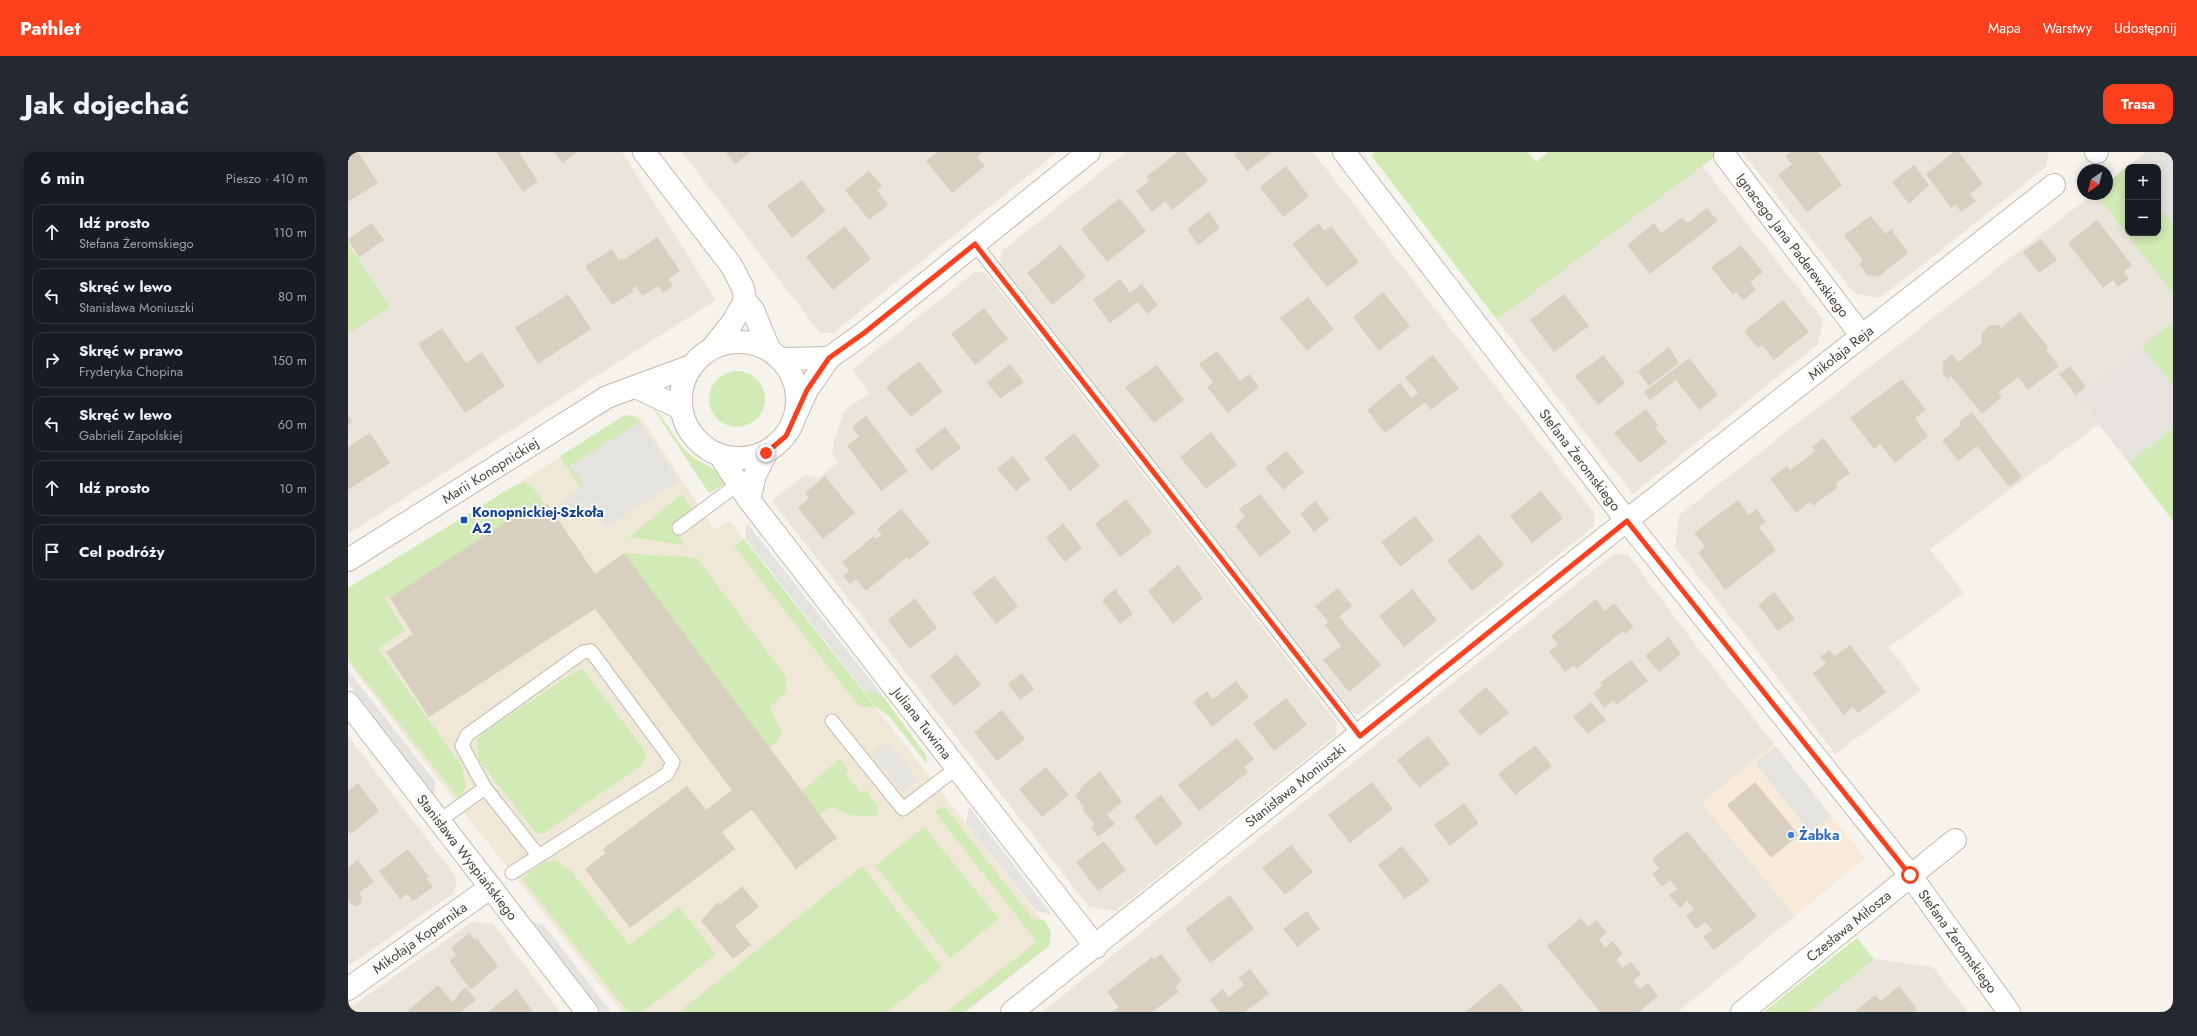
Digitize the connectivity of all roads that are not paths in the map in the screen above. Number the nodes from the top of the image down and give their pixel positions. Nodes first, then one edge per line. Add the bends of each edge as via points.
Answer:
1 (644, 152) edge
2 (1089, 152) edge
3 (1344, 152) edge
4 (1725, 156) dead end
5 (2054, 185) dead end
6 (975, 244) junction
7 (745, 302) junction
8 (1862, 335) junction
9 (713, 347) junction
10 (775, 354) junction
11 (829, 358) junction
12 (691, 366) junction
13 (636, 386) junction
14 (680, 408) junction
15 (797, 412) junction
16 (766, 453) junction
17 (721, 457) junction
18 (744, 492) junction
19 (1627, 521) junction
20 (679, 528) dead end
21 (348, 560) edge
22 (348, 703) edge
23 (832, 721) dead end
24 (1360, 736) junction
25 (958, 767) junction
26 (485, 788) junction
27 (439, 821) junction
28 (1955, 840) dead end
29 (538, 855) junction
30 (512, 873) dead end
31 (1910, 875) junction
32 (491, 887) junction
33 (1096, 947) junction
34 (348, 989) edge
35 (587, 1012) edge
36 (1012, 1012) edge
37 (1742, 1012) edge
38 (2009, 1012) edge

1 - 7 street via 731,265 742,288
2 - 6 street
3 - 19 street, Stefana Żeromskiego
4 - 8 street, Ignacego Jana Paderewskiego
5 - 8 street, Mikołaja Reja
6 - 11 street
6 - 24 lane
7 - 9 street
7 - 10 street via 753,310
8 - 19 street, Mikołaja Reja
9 - 10 street via 741,341
9 - 12 street
10 - 11 street
10 - 15 street via 795,384
11 - 15 street via 807,390
12 - 13 street, Marii Konopnickiej
12 - 14 street via 681,386
13 - 14 street
13 - 21 street, Marii Konopnickiej via 607,397
14 - 17 street via 687,429 701,446
15 - 16 street via 786,436
16 - 17 street via 744,459
16 - 18 street
17 - 18 street, Juliana Tuwima
18 - 20 lane
18 - 25 street, Juliana Tuwima
19 - 24 street, Stanisława Moniuszki
19 - 31 street, Stefana Żeromskiego
22 - 27 street, Stanisława Wyspiańskiego
23 - 25 lane via 903,809
24 - 33 street, Stanisława Moniuszki
25 - 33 street, Juliana Tuwima
26 - 27 lane
26 - 29 lane
26 - 29 lane via 462,746 467,736 583,652 591,651 673,762 667,774
27 - 32 street, Stanisława Wyspiańskiego
28 - 31 street, Czesława Miłosza
29 - 30 lane
31 - 37 street, Czesława Miłosza
31 - 38 street, Stefana Żeromskiego
32 - 34 street, Mikołaja Kopernika
32 - 35 street, Stanisława Wyspiańskiego
33 - 36 street, Stanisława Moniuszki

